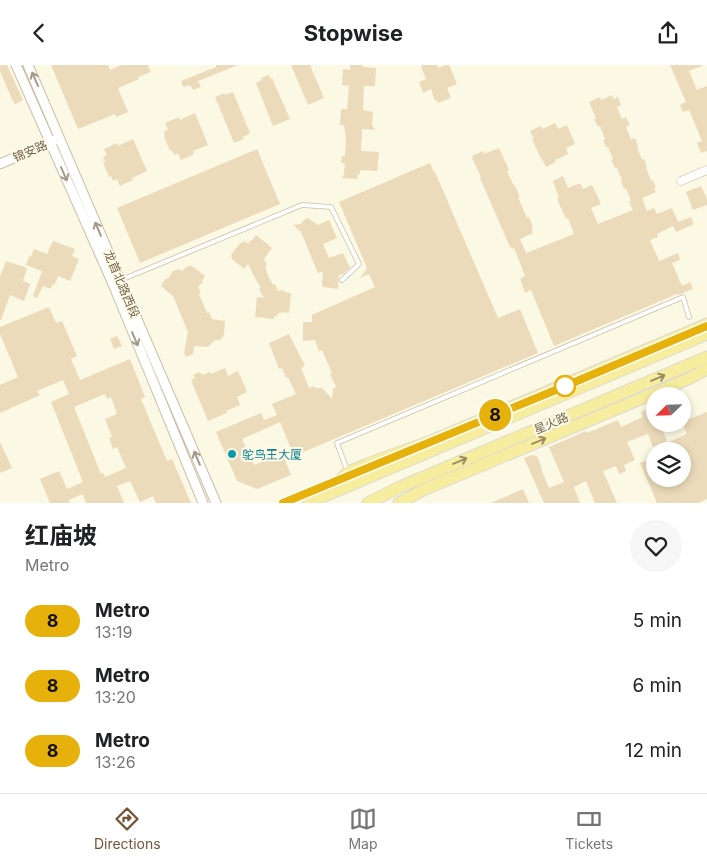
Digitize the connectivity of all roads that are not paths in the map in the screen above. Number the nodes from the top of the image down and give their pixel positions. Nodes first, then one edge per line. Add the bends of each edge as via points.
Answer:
1 (16, 65) edge
2 (28, 65) edge
3 (60, 138) junction
4 (50, 142) junction
5 (0, 164) edge
6 (707, 170) edge
7 (681, 181) dead end
8 (342, 281) dead end
9 (116, 282) junction
10 (689, 317) dead end
11 (707, 325) edge
12 (704, 335) edge
13 (707, 357) edge
14 (707, 369) edge
15 (618, 395) junction
16 (623, 406) junction
17 (514, 438) junction
18 (519, 450) junction
19 (436, 471) junction
20 (348, 472) junction
21 (325, 496) junction
22 (204, 503) edge
23 (216, 503) edge
24 (308, 503) edge
25 (368, 503) edge
26 (398, 503) edge

1 - 4 street, 龙首北路西段
3 -> 2 street, 龙首北路西段
3 - 4 street, 锦安路
9 -> 3 street, 龙首北路西段
4 - 5 street, 锦安路
4 -> 9 street, 龙首北路西段
6 - 7 street
8 - 9 lane via 359,264 332,207 302,205
9 -> 22 street, 龙首北路西段
23 -> 9 street, 龙首北路西段
10 - 20 lane via 683,297 337,443
11 - 20 main road
12 - 21 main road, 星火路
15 -> 13 main road, 星火路
14 - 16 main road
15 - 16 main road
15 - 17 main road, 星火路
18 -> 16 main road
17 - 18 main road
19 -> 17 main road, 星火路
18 - 26 main road
19 - 25 main road, 星火路
19 - 26 main road
20 - 21 main road
21 - 24 main road, 星火路

